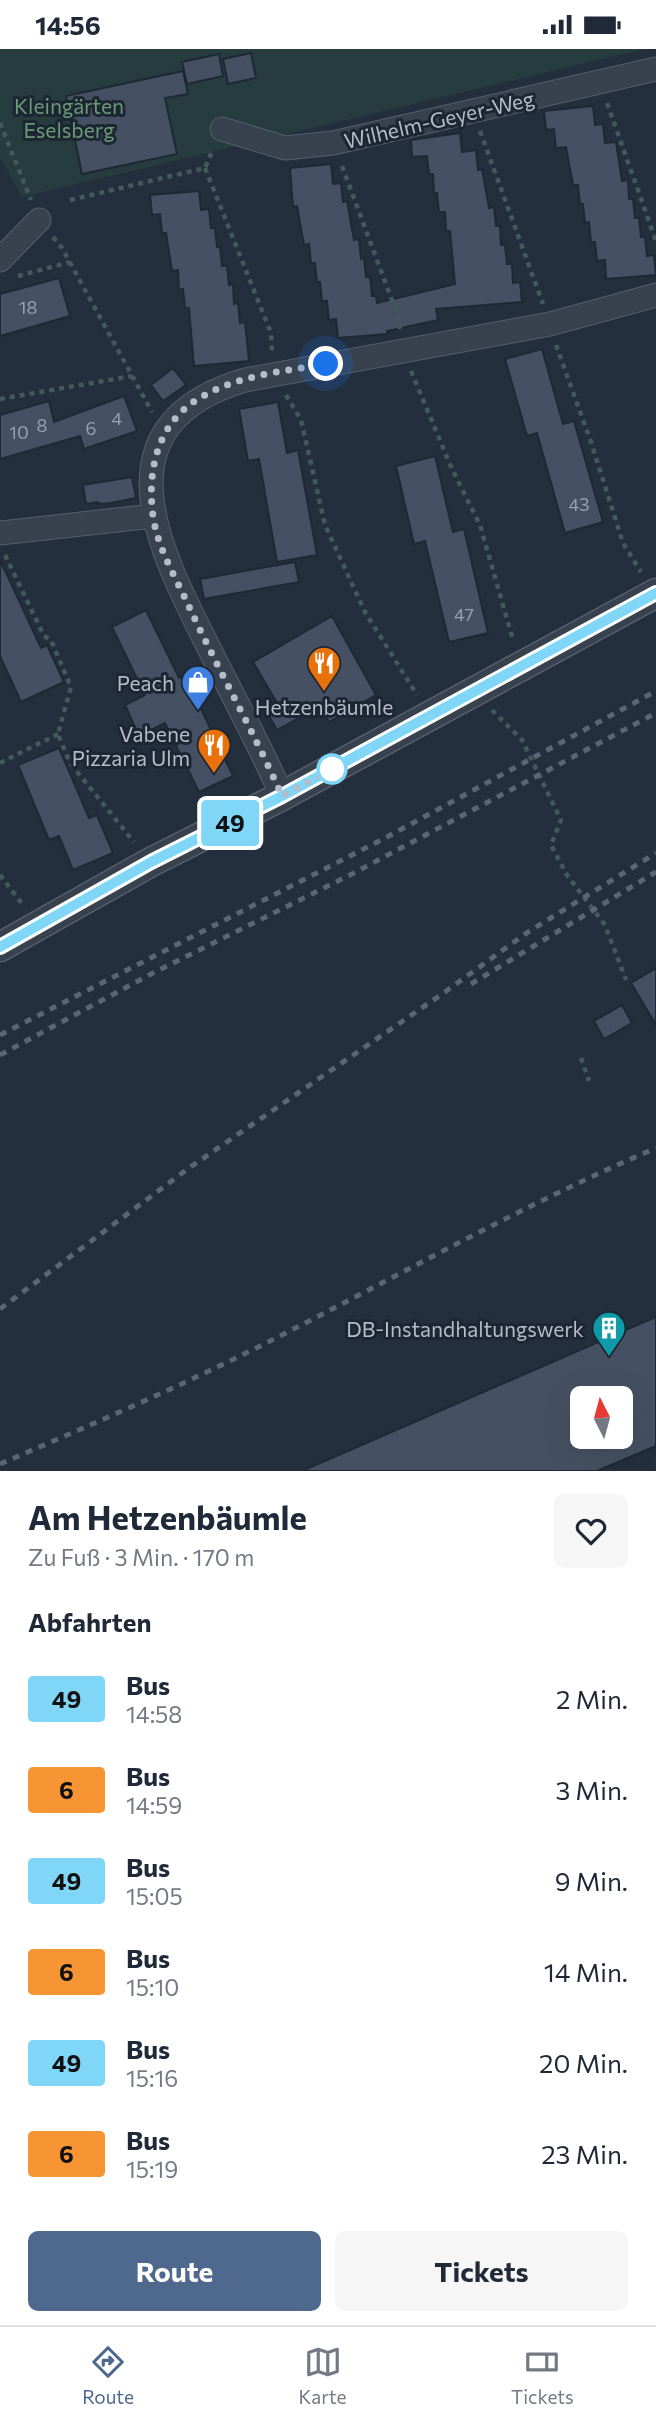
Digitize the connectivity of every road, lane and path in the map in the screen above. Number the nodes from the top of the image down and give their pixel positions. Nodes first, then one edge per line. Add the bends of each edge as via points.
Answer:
1 (656, 69) edge
2 (609, 111) dead end
3 (0, 123) edge
4 (222, 129) joint
5 (482, 137) dead end
6 (342, 165) dead end
7 (205, 168) junction
8 (70, 200) dead end
9 (39, 220) junction
10 (656, 241) edge
11 (70, 263) junction
12 (6, 269) edge
13 (534, 276) dead end
14 (656, 295) edge
15 (397, 314) dead end
16 (271, 333) dead end
17 (561, 360) dead end
18 (273, 373) junction
19 (132, 376) junction
20 (138, 386) dead end
21 (417, 387) dead end
22 (0, 399) edge
23 (153, 516) junction
24 (0, 533) edge
25 (0, 545) edge
26 (656, 593) edge
27 (514, 645) dead end
28 (475, 691) junction
29 (419, 699) dead end
30 (58, 734) junction
31 (0, 763) edge
32 (282, 796) junction
33 (137, 845) dead end
34 (0, 875) edge
35 (30, 914) dead end
36 (0, 947) edge
37 (626, 980) dead end
38 (581, 1058) dead end
39 (589, 1081) dead end

1 - 4 street, Wilhelm-Geyer-Weg via 333,143 285,148
2 - 10 path
3 - 9 path
4 - 7 path
5 - 13 path
6 - 15 path
7 - 8 path
7 - 16 path
9 - 11 path
9 - 12 street
11 - 12 path
11 - 19 path
14 - 18 street via 550,324
17 - 26 path via 622,543
18 - 23 street via 218,388 178,414 152,465
18 - 29 path via 301,421 324,525 365,612
19 - 20 path
19 - 22 path
21 - 27 path via 480,525
23 - 24 street
23 - 32 street via 159,541 196,623
25 - 30 path via 71,687
26 - 28 street
28 - 32 street
28 - 37 path via 522,740 561,820 551,845 567,875 605,925
30 - 31 path
30 - 33 path via 70,763
32 - 36 street via 151,862
34 - 35 path
38 - 39 path

